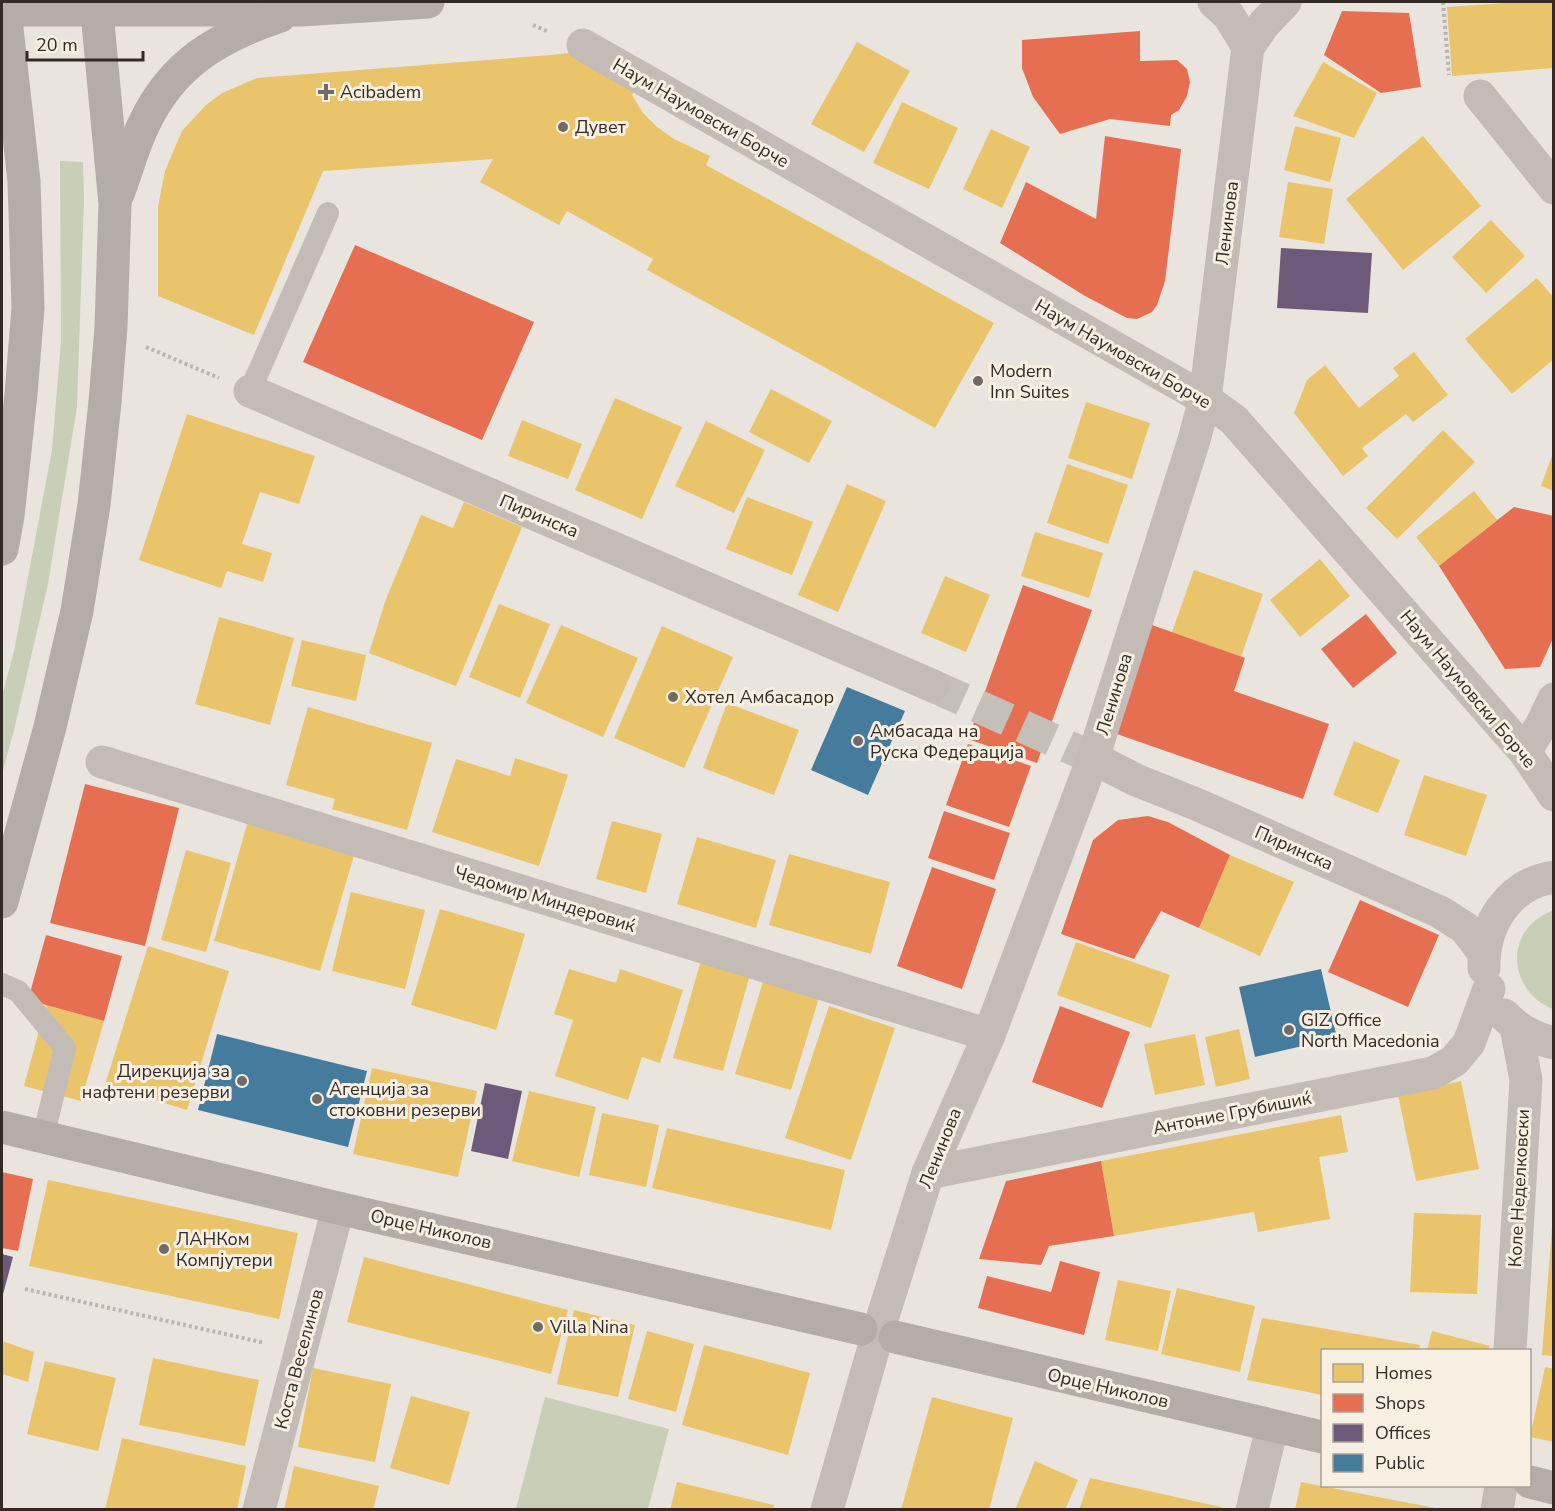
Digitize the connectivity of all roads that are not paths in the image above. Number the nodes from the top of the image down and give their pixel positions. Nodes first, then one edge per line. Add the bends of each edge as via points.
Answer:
1 (428, 2) edge
2 (1214, 2) edge
3 (1286, 2) edge
4 (97, 6) edge
5 (3, 7) edge
6 (300, 10) junction
7 (583, 45) dead end
8 (1248, 47) junction
9 (1480, 96) road end
10 (2, 144) edge
11 (24, 181) junction
12 (1554, 188) edge
13 (115, 204) junction
14 (328, 213) dead end
15 (250, 391) joint
16 (1205, 399) junction
17 (2, 549) edge
18 (933, 686) tunnel mouth
19 (1554, 699) edge
20 (1525, 752) junction
21 (1094, 758) junction
22 (102, 762) dead end
23 (1554, 795) edge
24 (1554, 877) edge
25 (2, 902) edge
26 (1484, 952) junction
27 (2, 984) edge
28 (1488, 989) junction
29 (1516, 1027) junction
30 (988, 1035) junction
31 (1554, 1043) edge
32 (2, 1127) edge
33 (43, 1137) junction
34 (928, 1173) junction
35 (339, 1208) junction
36 (878, 1332) junction
37 (1510, 1349) edge
38 (1272, 1426) junction
39 (1321, 1437) edge
40 (1531, 1482) edge
41 (1501, 1487) edge
42 (1554, 1488) edge
43 (259, 1509) edge
44 (827, 1509) edge
45 (1252, 1509) edge
46 (1497, 1509) edge

1 - 6 street
2 - 8 street via 1229,16
3 - 8 street, Ленинова
4 - 5 street
4 - 6 street
4 - 13 street
5 - 11 street
6 - 13 street via 221,40 185,66 151,109
7 - 16 street, Наум Наумовски Борче
8 - 16 street, Ленинова
9 - 12 street
10 - 11 street
11 - 17 street via 28,308
13 - 25 street via 105,402 77,611
14 - 15 lane
15 - 18 street, Пиринска
16 - 20 street, Наум Наумовски Борче via 1234,420
16 - 21 street, Ленинова
19 - 20 street
20 - 23 street, Наум Наумовски Борче
21 - 26 street, Пиринска via 1136,780 1440,912 1465,928
21 - 30 street, Ленинова
22 - 30 street, Чедомир Миндеровиќ
24 - 26 street via 1521,890 1502,906 1489,928
26 - 28 street
27 - 33 lane via 18,991 64,1048
28 - 29 street via 1499,1009
28 - 34 street, Антоние Грубишиќ via 1469,1043 1455,1061 1433,1073
29 - 31 street
29 - 37 street, Коле Неделковски via 1526,1080
30 - 34 street, Ленинова
32 - 33 street, Орце Николов
33 - 35 street, Орце Николов
34 - 36 street, Ленинова
35 - 36 street, Орце Николов
35 - 43 street, Коста Веселинов
36 - 38 street, Орце Николов
36 - 44 street, Ленинова
38 - 39 street, Орце Николов
38 - 45 street
40 - 42 street
41 - 46 street

